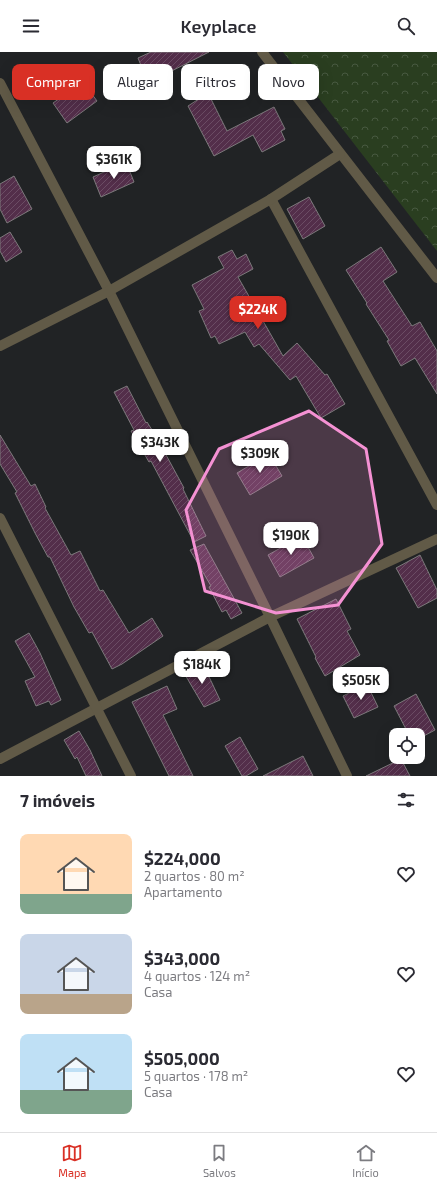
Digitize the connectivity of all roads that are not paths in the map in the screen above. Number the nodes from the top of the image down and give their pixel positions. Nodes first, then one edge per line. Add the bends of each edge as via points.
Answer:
1 (262, 52) edge
2 (0, 83) edge
3 (340, 154) junction
4 (271, 199) junction
5 (437, 278) edge
6 (109, 291) junction
7 (0, 346) edge
8 (437, 505) edge
9 (0, 518) edge
10 (437, 539) edge
11 (270, 617) junction
12 (95, 708) junction
13 (0, 759) edge
14 (131, 776) edge
15 (347, 776) edge

1 - 3 street
2 - 6 street
3 - 4 street
3 - 5 street
4 - 6 street
4 - 8 street
6 - 7 street
6 - 11 street
9 - 12 street
10 - 11 street
11 - 12 street
11 - 15 street
12 - 13 street
12 - 14 street

